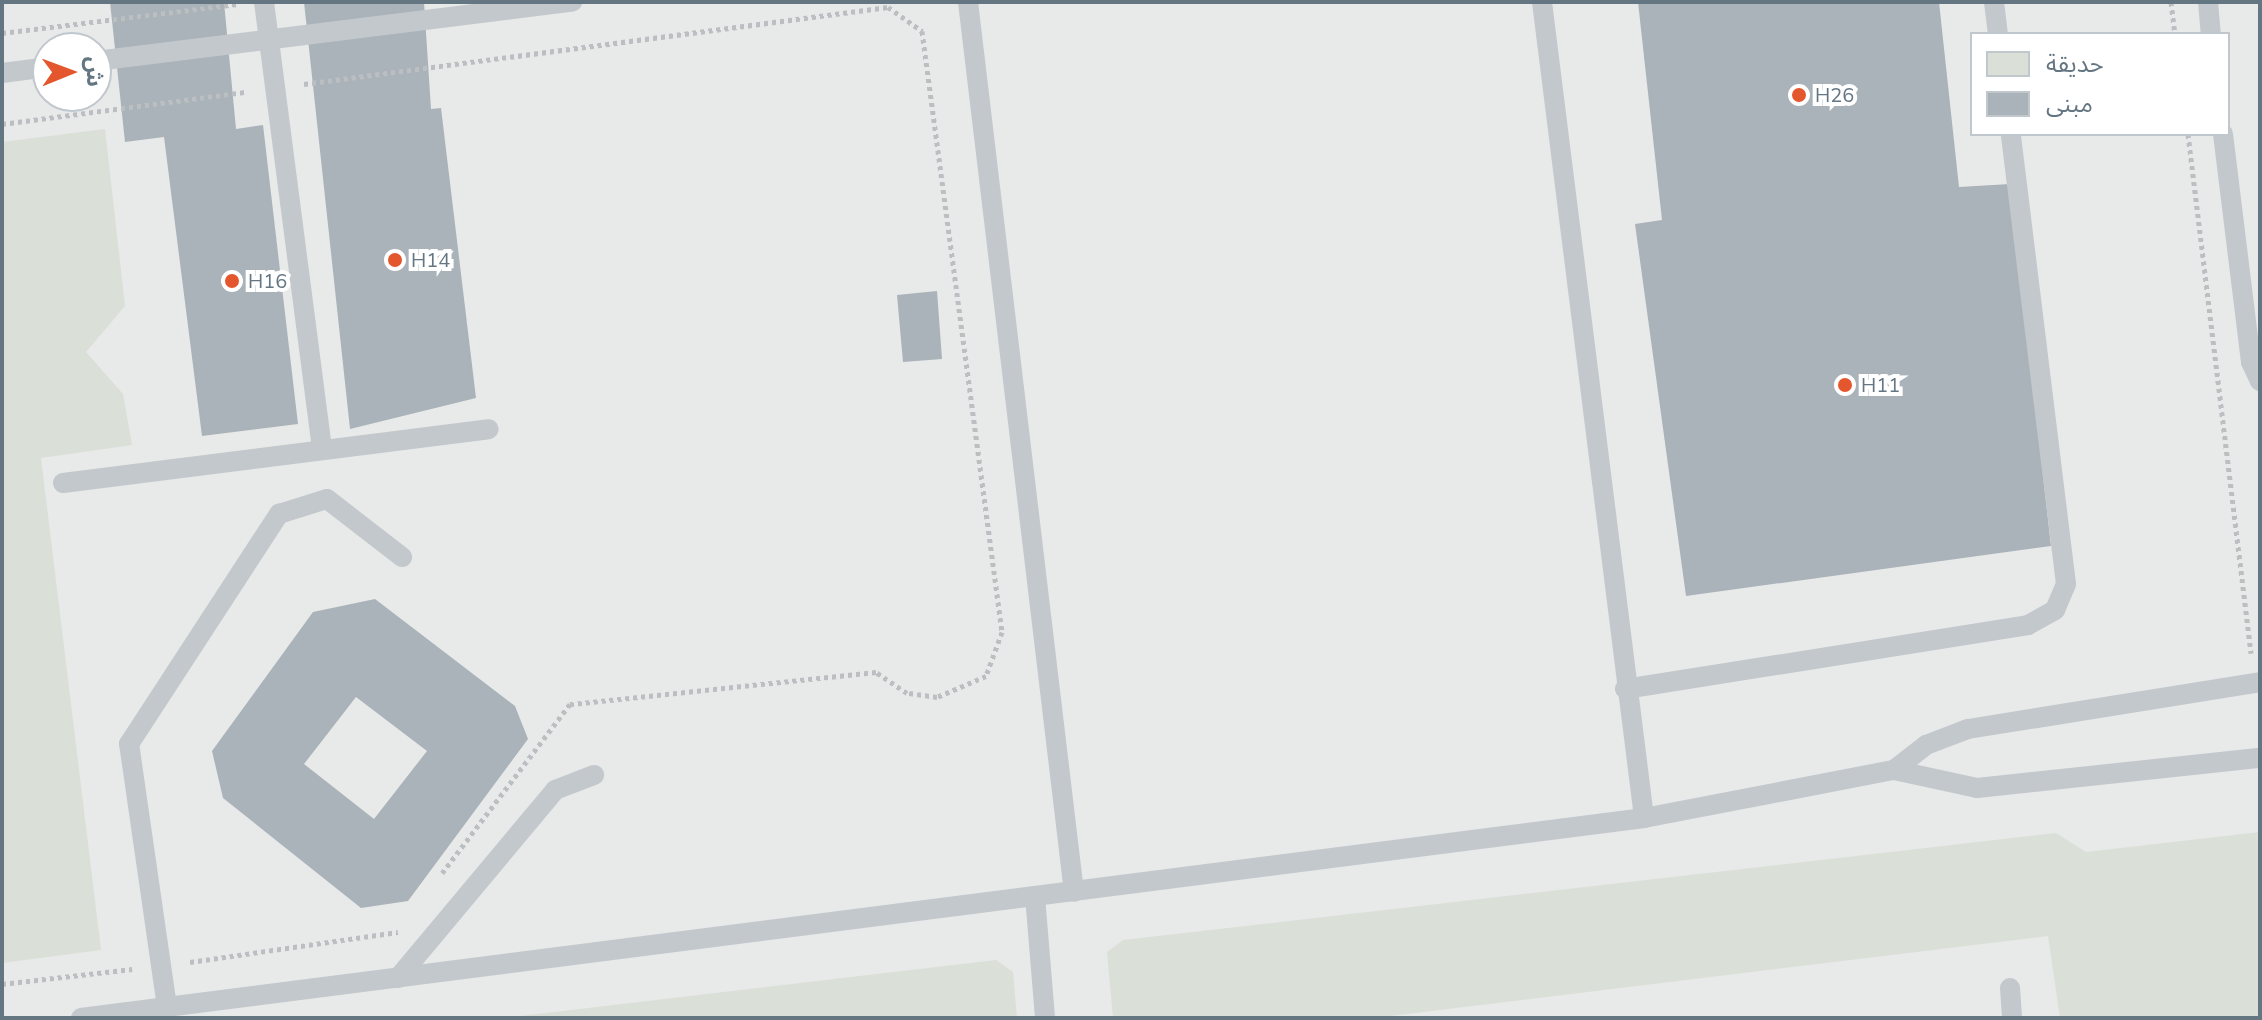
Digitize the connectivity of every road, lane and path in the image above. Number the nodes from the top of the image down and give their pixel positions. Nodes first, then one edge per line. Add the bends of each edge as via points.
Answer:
1 (252, 2) edge
2 (264, 2) edge
3 (572, 2) edge
4 (968, 2) edge
5 (1542, 2) edge
6 (1994, 2) edge
7 (2171, 2) edge
8 (2208, 2) edge
9 (1998, 32) edge
10 (2175, 32) edge
11 (2211, 32) edge
12 (2, 33) edge
13 (269, 39) junction
14 (112, 59) edge
15 (32, 69) edge
16 (2, 73) edge
17 (276, 88) junction
18 (2, 124) edge
19 (2011, 136) edge
20 (2188, 136) edge
21 (2223, 136) edge
22 (2260, 381) edge
23 (489, 429) dead end
24 (322, 449) junction
25 (63, 483) dead end
26 (402, 557) dead end
27 (2258, 682) edge
28 (1625, 689) junction
29 (2260, 758) edge
30 (1894, 770) junction
31 (594, 775) dead end
32 (1644, 818) junction
33 (436, 882) dead end
34 (1074, 892) junction
35 (1035, 896) junction
36 (407, 920) dead end
37 (161, 966) junction
38 (398, 978) junction
39 (2, 984) edge
40 (2010, 988) dead end
41 (167, 1007) junction
42 (112, 1016) edge
43 (81, 1018) edge
44 (1045, 1018) edge
45 (2012, 1018) edge

1 - 12 path
2 - 13 lane
3 - 13 lane
4 - 34 lane
5 - 28 lane
6 - 9 lane
7 - 10 path
8 - 11 lane
13 - 14 lane
13 - 17 lane
15 - 16 lane
17 - 18 path
17 - 24 lane
17 - 33 path via 888,7 922,31 1002,632 986,676 937,697 907,693 876,672 570,704
19 - 28 lane via 2066,584 2055,610 2028,625
20 - 27 path
21 - 22 lane via 2251,362
23 - 24 lane
24 - 25 lane
26 - 37 lane via 327,499 279,514 129,744
27 - 30 lane via 1968,729 1926,745
28 - 32 lane
29 - 30 lane via 1977,788
30 - 32 lane
31 - 38 lane via 555,790
32 - 34 lane
34 - 35 lane
35 - 38 lane
35 - 44 lane
36 - 37 path via 398,932
37 - 39 path
37 - 41 lane
38 - 41 lane
40 - 45 lane
41 - 42 lane
42 - 43 lane

